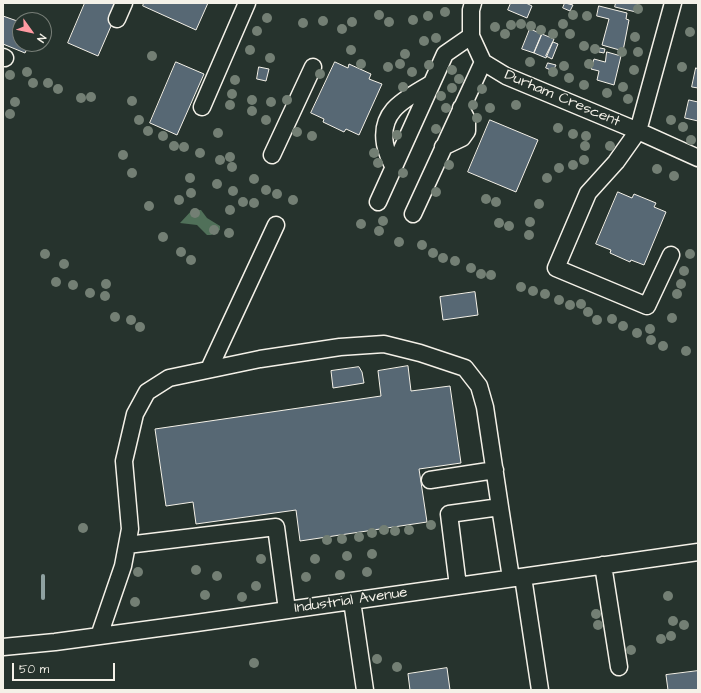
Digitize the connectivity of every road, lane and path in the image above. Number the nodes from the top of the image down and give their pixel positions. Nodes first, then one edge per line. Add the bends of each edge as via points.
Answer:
1 (124, 3) edge
2 (246, 3) edge
3 (473, 3) edge
4 (672, 3) edge
5 (118, 19) dead end
6 (471, 36) junction
7 (482, 62) junction
8 (313, 67) dead end
9 (432, 83) junction
10 (202, 107) dead end
11 (638, 131) junction
12 (272, 155) dead end
13 (698, 158) edge
14 (394, 167) junction
15 (378, 202) dead end
16 (413, 214) dead end
17 (276, 224) dead end
18 (671, 255) dead end
19 (209, 369) junction
20 (495, 470) junction
21 (430, 480) dead end
22 (500, 507) junction
23 (127, 545) junction
24 (698, 552) edge
25 (603, 565) junction
26 (517, 577) junction
27 (458, 586) junction
28 (352, 601) junction
29 (287, 610) junction
30 (99, 636) junction
31 (3, 647) edge
32 (620, 667) dead end
33 (365, 690) edge
34 (540, 690) edge

1 - 5 street
2 - 10 street
3 - 6 street
4 - 11 street
6 - 7 street
6 - 9 street via 445,54
7 - 11 street, Durham Crescent via 506,76
7 - 16 street
8 - 12 street
9 - 14 street
9 - 14 street via 404,99 387,118 384,140 387,156
11 - 13 street, Durham Crescent
11 - 18 street via 616,162 588,193 556,268 647,306
14 - 15 street
17 - 19 street
19 - 20 street via 325,349 384,344 420,352 465,368 479,386
19 - 23 street via 169,378 147,392 135,414 124,461 130,528
20 - 21 street
20 - 22 street
22 - 26 street
22 - 27 street via 449,514
23 - 29 street via 276,527
23 - 30 street via 123,566
24 - 25 street, Industrial Avenue
25 - 26 street, Industrial Avenue
25 - 32 street
26 - 27 street, Industrial Avenue
26 - 34 street
27 - 28 street, Industrial Avenue
28 - 29 street, Industrial Avenue
28 - 33 street
29 - 30 street, Industrial Avenue
30 - 31 street, Industrial Avenue

